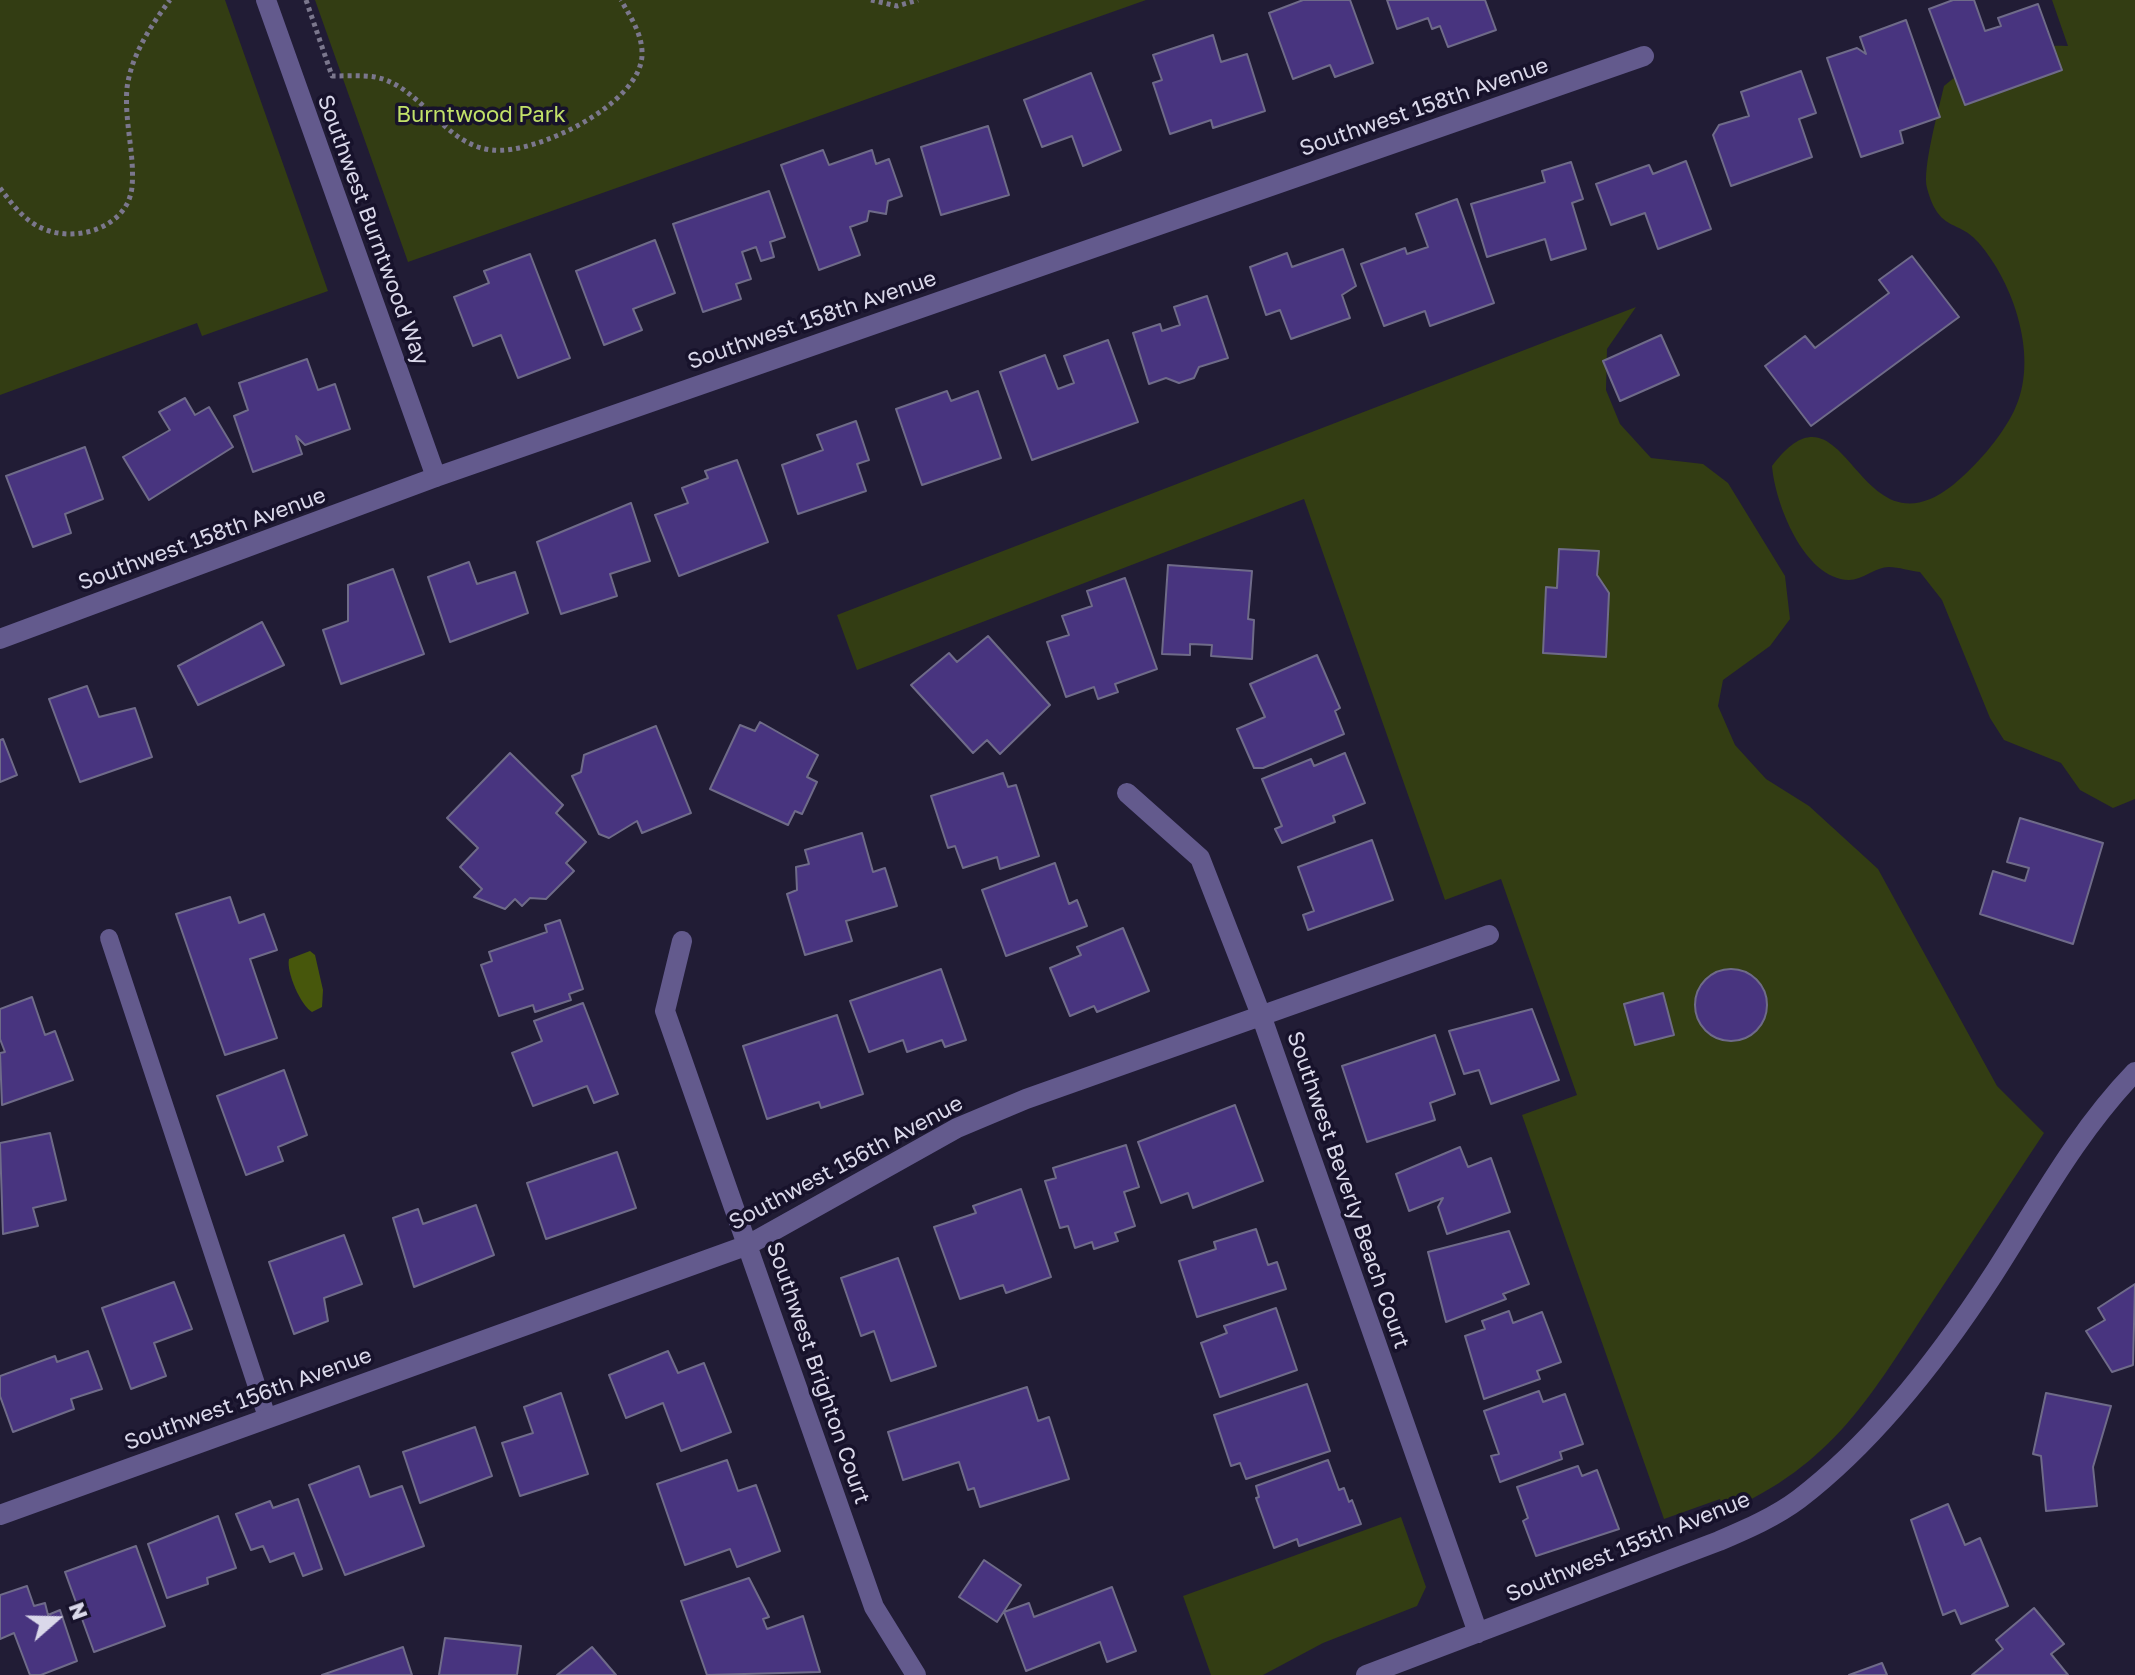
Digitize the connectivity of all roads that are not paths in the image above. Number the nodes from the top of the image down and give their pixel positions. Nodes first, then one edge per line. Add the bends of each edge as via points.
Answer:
1 (266, 0) edge
2 (1644, 56) dead end
3 (436, 477) junction
4 (0, 639) edge
5 (1127, 793) dead end
6 (1489, 935) dead end
7 (109, 938) dead end
8 (682, 941) dead end
9 (1261, 1015) junction
10 (2135, 1072) edge
11 (748, 1245) junction
12 (267, 1417) junction
13 (0, 1515) edge
14 (1478, 1633) junction
15 (916, 1675) edge
16 (1366, 1675) edge

1 - 3 street, Southwest Burntwood Way
2 - 3 street, Southwest 158th Avenue
3 - 4 street, Southwest 158th Avenue
5 - 9 street, Southwest Beverly Beach Court via 1200,858
6 - 9 street, Southwest 156th Avenue
7 - 12 lane
8 - 11 street, Southwest Brighton Court via 665,1011
9 - 11 street, Southwest 156th Avenue via 957,1128
9 - 14 street, Southwest Beverly Beach Court
10 - 14 street, Southwest 155th Avenue via 2087,1126 1992,1276 1927,1366 1877,1424 1798,1499 1719,1541
11 - 12 street, Southwest 156th Avenue
11 - 15 street, Southwest Brighton Court via 874,1607
12 - 13 street, Southwest 156th Avenue
14 - 16 street, Southwest 155th Avenue

